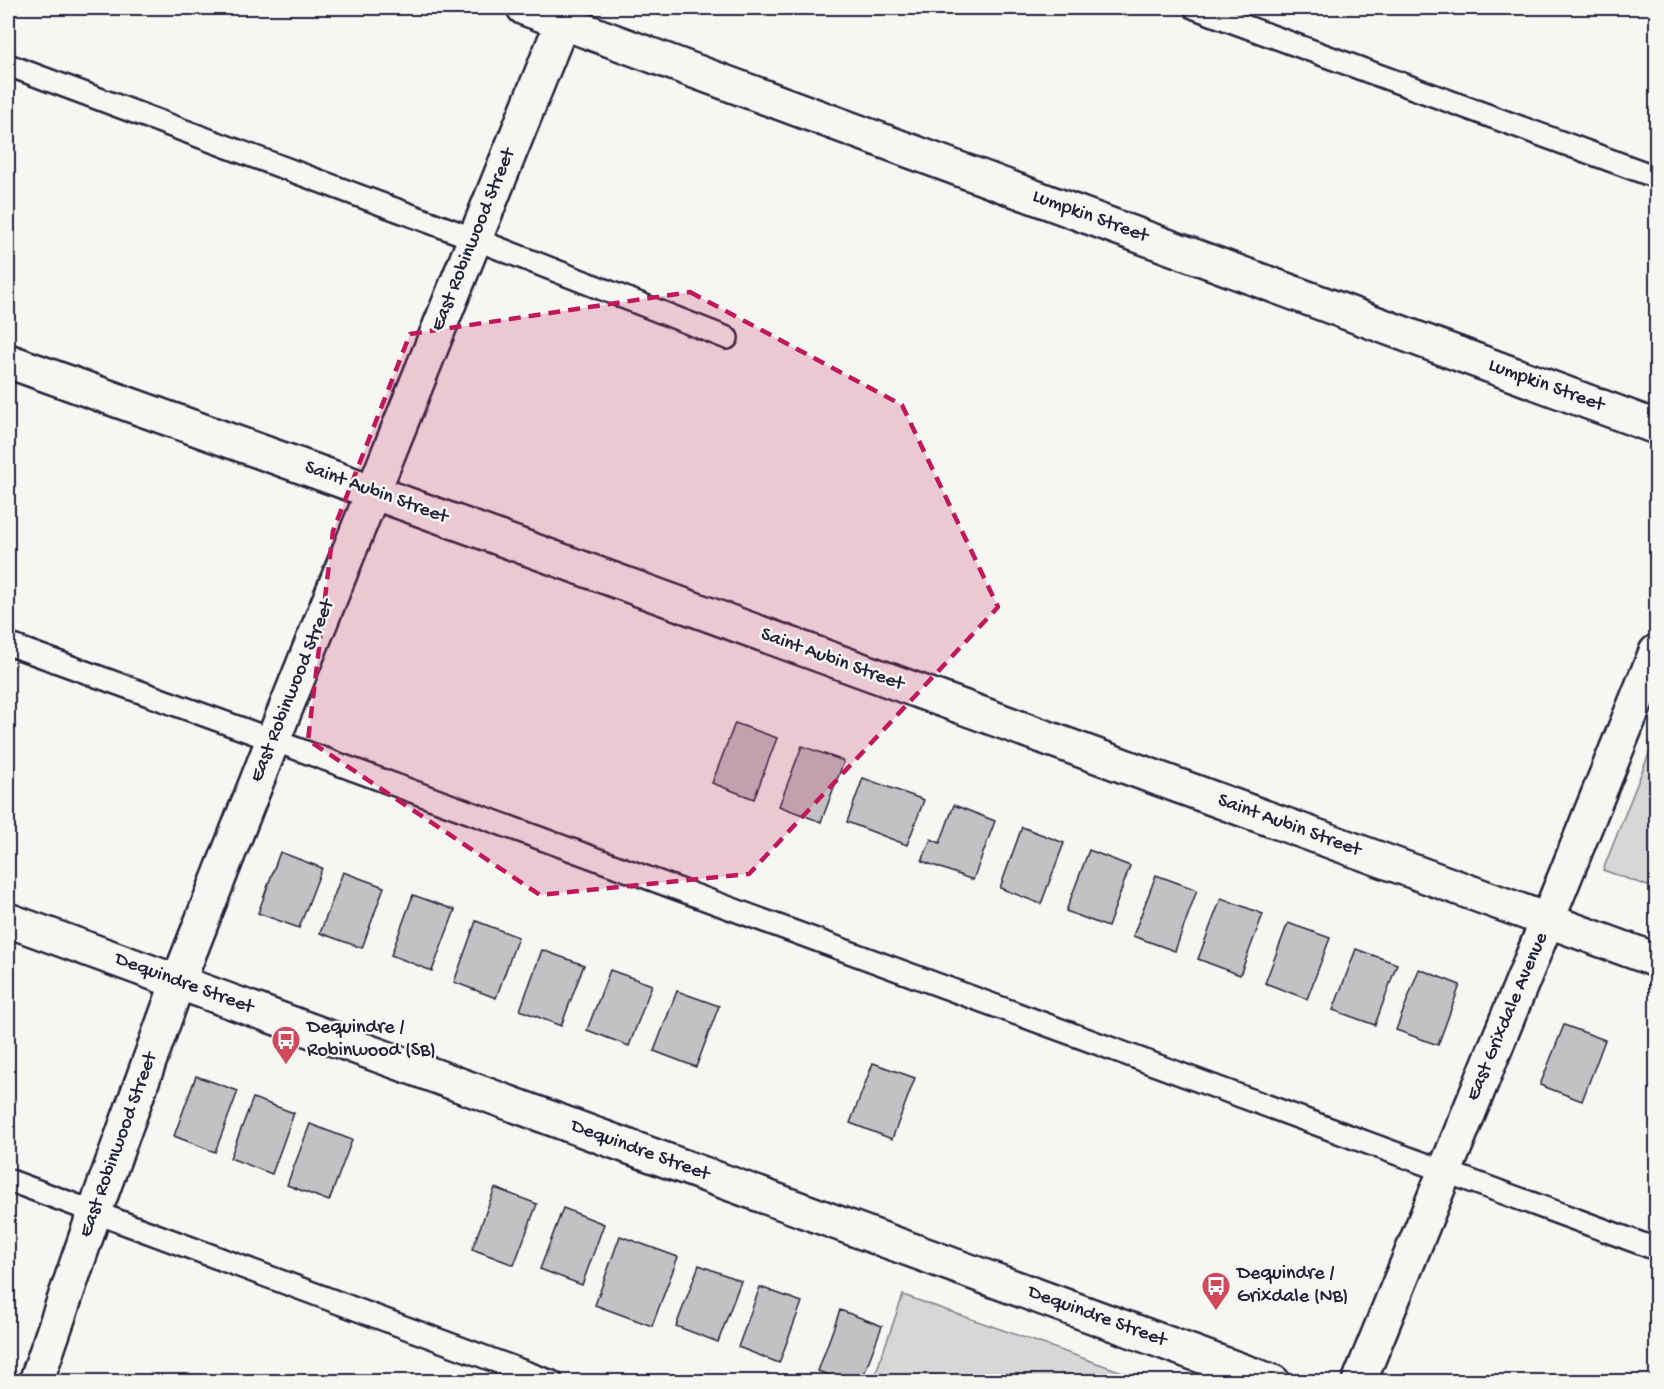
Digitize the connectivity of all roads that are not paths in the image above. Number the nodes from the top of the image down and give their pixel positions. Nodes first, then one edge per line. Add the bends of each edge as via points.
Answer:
1 (524, 8) edge
2 (1195, 8) edge
3 (565, 15) edge
4 (8, 65) edge
5 (1656, 177) edge
6 (475, 239) junction
7 (727, 338) dead end
8 (8, 361) edge
9 (1656, 428) edge
10 (373, 492) junction
11 (8, 644) edge
12 (1656, 652) edge
13 (273, 740) junction
14 (8, 920) edge
15 (1548, 921) junction
16 (1656, 960) edge
17 (178, 982) junction
18 (1444, 1172) junction
19 (8, 1180) edge
20 (95, 1212) junction
21 (1656, 1249) edge
22 (36, 1382) edge
23 (552, 1382) edge
24 (1273, 1382) edge
25 (1359, 1382) edge

1 - 3 street, Lumpkin Street
2 - 5 lane
3 - 6 street, East Robinwood Street
3 - 9 street, Lumpkin Street
4 - 6 lane
6 - 7 lane
6 - 10 street, East Robinwood Street
8 - 10 street, Saint Aubin Street
10 - 13 street, East Robinwood Street
10 - 15 street, Saint Aubin Street
11 - 13 lane
12 - 15 street, East Grixdale Avenue
13 - 17 street, East Robinwood Street
13 - 18 lane
14 - 17 street, Dequindre Street
15 - 16 street, Saint Aubin Street
15 - 18 street, East Grixdale Avenue
17 - 20 street, East Robinwood Street
17 - 24 street, Dequindre Street
18 - 21 lane
18 - 25 street, East Grixdale Avenue
19 - 20 lane
20 - 22 street, East Robinwood Street
20 - 23 lane

